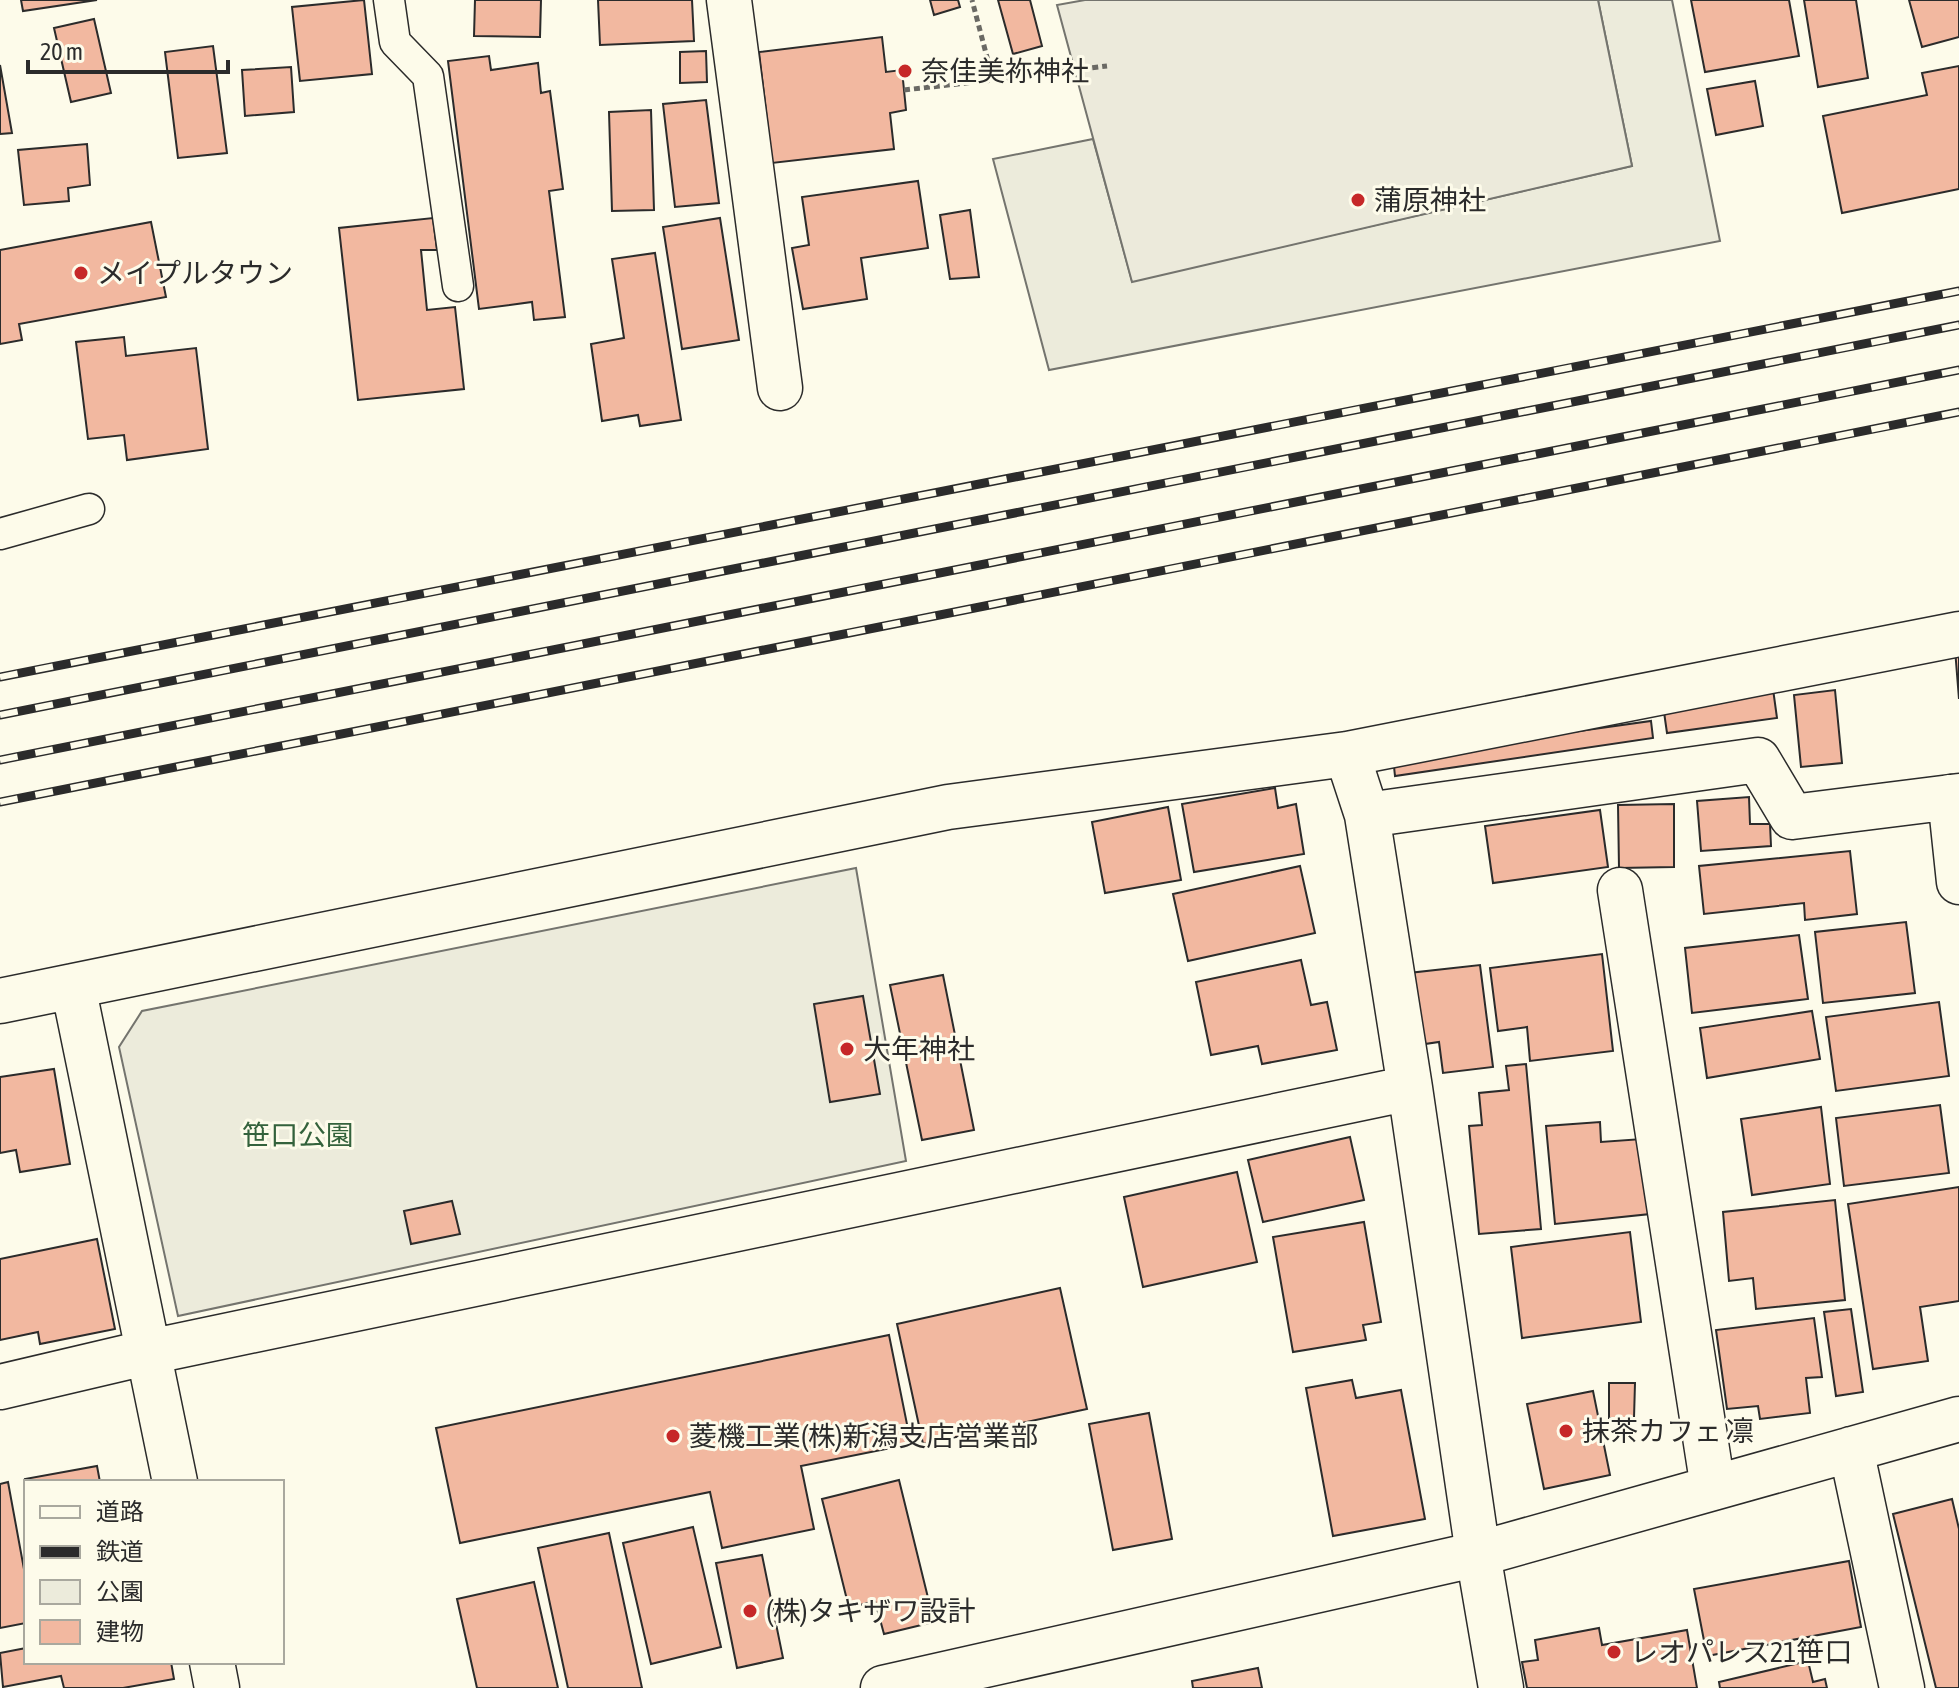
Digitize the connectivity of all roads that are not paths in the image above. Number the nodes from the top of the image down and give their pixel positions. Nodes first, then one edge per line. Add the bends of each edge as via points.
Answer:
1 (389, 0) edge
2 (729, 0) edge
3 (458, 286) dead end
4 (780, 388) dead end
5 (89, 509) dead end
6 (0, 534) edge
7 (1959, 634) edge
8 (1347, 754) junction
9 (1955, 797) edge
10 (1367, 815) junction
11 (1959, 882) edge
12 (1620, 890) dead end
13 (73, 986) junction
14 (0, 1001) edge
15 (1410, 1088) junction
16 (149, 1352) junction
17 (0, 1387) edge
18 (1959, 1419) edge
19 (1851, 1449) junction
20 (175, 1480) edge
21 (1713, 1488) junction
22 (1478, 1554) junction
23 (212, 1664) edge
24 (217, 1688) edge
25 (883, 1688) edge
26 (1501, 1688) edge
27 (1902, 1688) edge

1 - 3 lane via 395,42 428,76
2 - 4 street
5 - 6 lane
7 - 8 street
8 - 10 street
8 - 13 street via 948,807
9 - 10 street via 1792,817 1758,760
9 - 11 street
10 - 15 street
12 - 21 street
13 - 14 street
13 - 16 street
15 - 16 street
15 - 22 street
16 - 17 street
16 - 20 street
18 - 19 street
19 - 21 street
19 - 27 street
21 - 22 street
22 - 25 street
22 - 26 street
23 - 24 street

